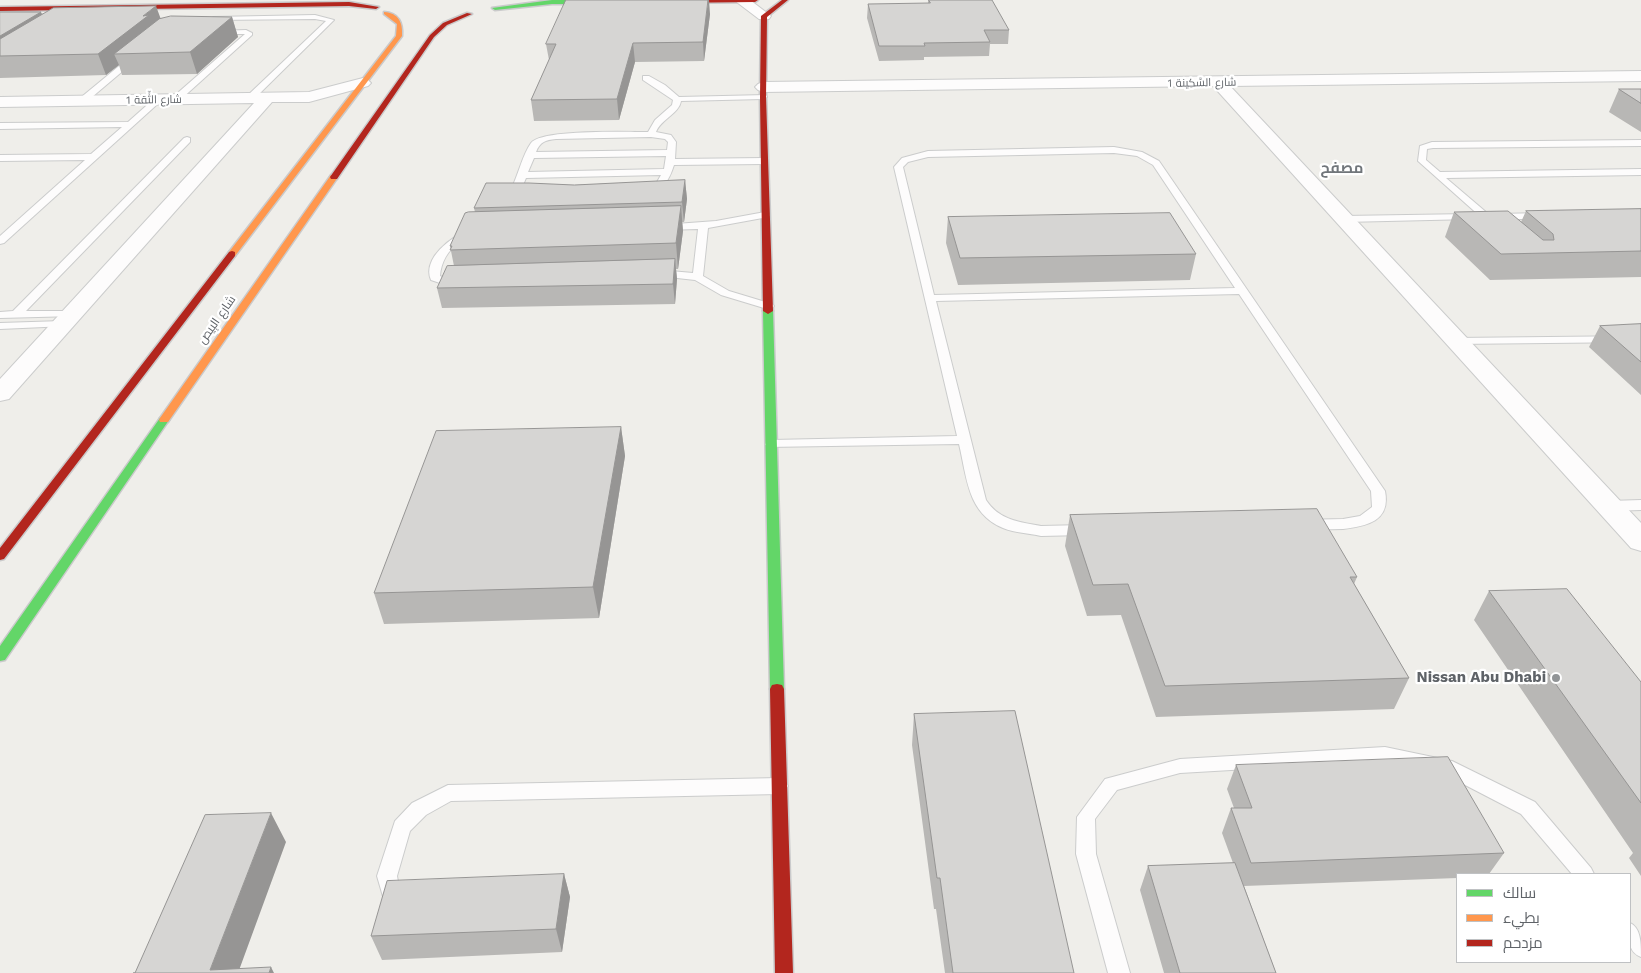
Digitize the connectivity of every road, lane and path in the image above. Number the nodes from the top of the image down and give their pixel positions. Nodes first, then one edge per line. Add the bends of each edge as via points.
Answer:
1 (510, 0) edge
2 (740, 0) edge
3 (755, 0) edge
4 (785, 0) edge
5 (611, 1) edge
6 (661, 1) edge
7 (379, 6) edge
8 (118, 7) junction
9 (495, 8) junction
10 (0, 9) edge
11 (470, 14) junction
12 (102, 16) edge
13 (764, 16) junction
14 (409, 17) dead end
15 (439, 17) dead end
16 (210, 18) edge
17 (215, 32) edge
18 (141, 53) edge
19 (1641, 76) edge
20 (646, 78) dead end
21 (1218, 82) junction
22 (363, 83) junction
23 (763, 92) junction
24 (259, 98) junction
25 (309, 98) junction
26 (176, 99) junction
27 (677, 99) junction
28 (158, 100) junction
29 (82, 101) junction
30 (0, 102) edge
31 (341, 111) junction
32 (130, 124) junction
33 (0, 126) edge
34 (651, 134) junction
35 (187, 140) dead end
36 (1640, 143) edge
37 (530, 155) junction
38 (93, 157) junction
39 (670, 157) junction
40 (0, 158) edge
41 (764, 161) junction
42 (668, 172) junction
43 (1641, 172) edge
44 (522, 175) junction
45 (1438, 175) junction
46 (642, 195) edge
47 (536, 198) edge
48 (766, 215) junction
49 (1554, 216) edge
50 (1486, 217) junction
51 (1344, 220) junction
52 (703, 226) junction
53 (655, 228) edge
54 (1500, 230) edge
55 (482, 232) edge
56 (0, 240) edge
57 (652, 274) edge
58 (698, 277) junction
59 (466, 281) edge
60 (1242, 291) junction
61 (929, 298) junction
62 (768, 306) junction
63 (0, 315) edge
64 (16, 315) junction
65 (68, 319) junction
66 (0, 326) edge
67 (1641, 339) edge
68 (1455, 340) junction
69 (0, 394) edge
70 (963, 440) junction
71 (772, 444) junction
72 (1641, 505) edge
73 (1609, 506) junction
74 (1641, 541) edge
75 (0, 556) edge
76 (0, 656) edge
77 (780, 786) junction
78 (1583, 873) edge
79 (411, 893) edge
80 (1631, 933) edge
81 (1641, 947) edge
82 (784, 973) edge
83 (1119, 973) edge

1 - 9 street
2 - 3 street
2 - 6 street
2 - 13 street
4 - 13 street
5 - 9 street via 552,2
7 - 8 street
7 - 14 street
7 - 22 street via 400,23 401,31
8 - 10 street
8 - 12 lane
9 - 11 street
11 - 15 street
11 - 76 street, شارع البِيص via 445,24 432,36
13 - 23 street
16 - 24 lane via 315,17 331,20
17 - 26 lane via 250,34
18 - 29 lane
19 - 21 street, شارع السَّكِينة 1
20 - 27 lane
21 - 23 street, شارع السَّكِينة 1
21 - 51 street
22 - 25 street, شارع الثِّقة 1
22 - 31 street
23 - 27 lane
23 - 41 street
24 - 25 street, شارع الثِّقة 1
24 - 26 street, شارع الثِّقة 1
24 - 65 street
25 - 31 street, شارع الثِّقة 1 via 324,101
26 - 28 street, شارع الثِّقة 1
27 - 34 lane via 676,106 657,121
28 - 29 street, شارع الثِّقة 1
28 - 32 lane
29 - 30 street, شارع الثِّقة 1
31 - 75 street
32 - 33 lane
32 - 38 lane
34 - 37 lane via 543,138 535,143
34 - 39 lane via 668,137 672,142
35 - 64 lane
36 - 45 lane via 1432,145 1423,148 1422,161
37 - 39 lane
37 - 44 lane
38 - 40 lane
38 - 56 lane
39 - 41 lane
39 - 42 lane
41 - 48 street
42 - 44 lane
42 - 46 lane via 662,185
43 - 45 lane
44 - 47 lane via 518,185 522,192
45 - 50 lane
48 - 52 lane
48 - 62 street
49 - 50 lane
50 - 51 lane
50 - 54 lane
51 - 68 street
52 - 53 lane
52 - 58 lane
55 - 59 lane via 460,236 449,243 434,271 435,278 446,282
57 - 58 lane via 677,273
58 - 62 lane via 725,293
60 - 61 lane
60 - 61 lane via 1156,163 1146,157 1114,150 947,153 911,157 898,167
60 - 70 lane via 1378,491 1379,507 1367,519 1343,524 1024,529 995,518 985,509 979,500
61 - 70 lane
62 - 71 street
63 - 64 lane
64 - 65 lane
65 - 66 lane
65 - 69 street
67 - 68 lane
68 - 73 street
70 - 71 lane
71 - 77 street
72 - 73 lane
73 - 74 street
77 - 79 lane via 448,793 419,809 402,826 387,876 391,894
77 - 82 street
78 - 83 lane via 1528,808 1446,766 1385,754 1180,766 1111,784 1086,817 1086,854
80 - 81 lane

